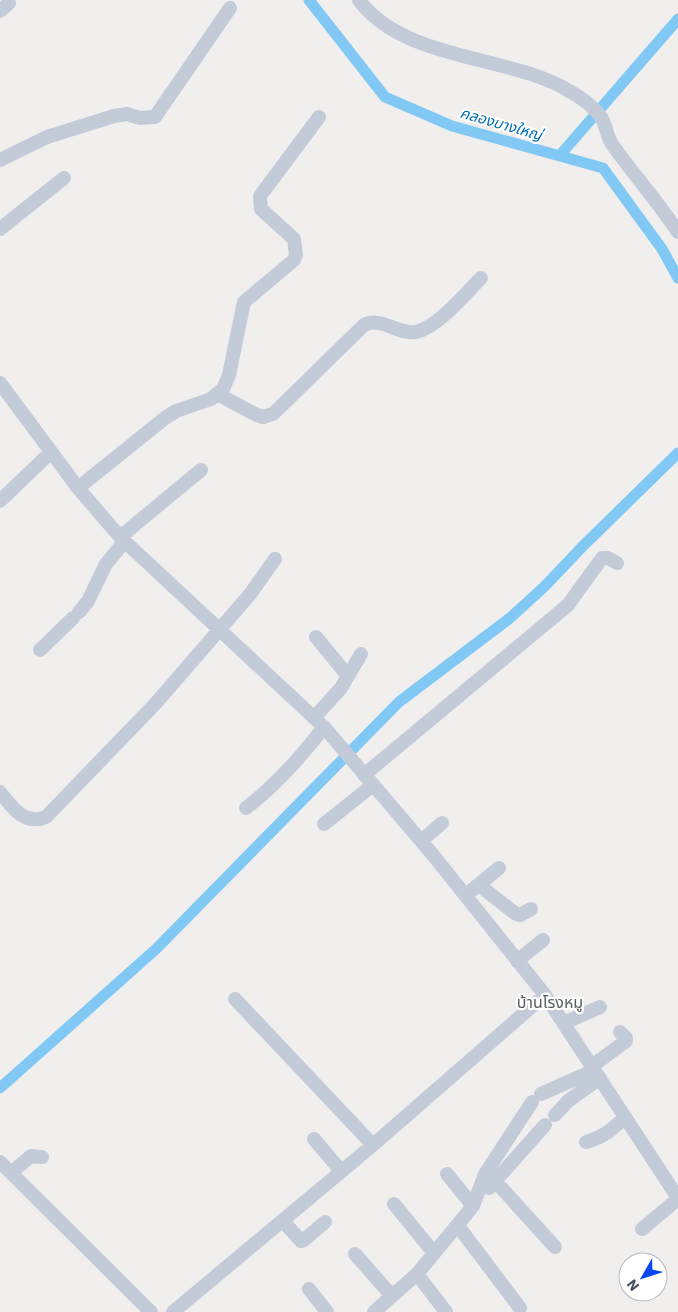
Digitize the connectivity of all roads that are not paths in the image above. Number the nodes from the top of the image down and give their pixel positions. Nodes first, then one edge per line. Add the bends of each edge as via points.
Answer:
1 (359, 0) edge
2 (230, 8) dead end
3 (319, 117) dead end
4 (0, 160) edge
5 (64, 178) dead end
6 (0, 229) edge
7 (678, 232) edge
8 (481, 278) dead end
9 (0, 383) edge
10 (217, 394) junction
11 (51, 452) junction
12 (201, 470) dead end
13 (78, 488) junction
14 (0, 501) edge
15 (122, 539) junction
16 (275, 559) dead end
17 (617, 563) dead end
18 (218, 628) junction
19 (316, 637) dead end
20 (40, 650) dead end
21 (361, 654) dead end
22 (348, 676) junction
23 (322, 726) junction
24 (369, 780) junction
25 (0, 792) edge
26 (246, 808) dead end
27 (442, 823) dead end
28 (324, 824) dead end
29 (421, 841) junction
30 (499, 868) dead end
31 (479, 884) junction
32 (465, 896) junction
33 (531, 909) dead end
34 (543, 940) dead end
35 (517, 961) junction
36 (545, 995) junction
37 (235, 999) dead end
38 (600, 1007) dead end
39 (564, 1023) junction
40 (620, 1032) dead end
41 (596, 1071) junction
42 (556, 1114) dead end
43 (625, 1117) junction
44 (545, 1125) dead end
45 (314, 1139) dead end
46 (586, 1142) dead end
47 (373, 1145) junction
48 (42, 1157) dead end
49 (0, 1162) edge
50 (341, 1171) junction
51 (12, 1173) junction
52 (447, 1174) dead end
53 (490, 1178) junction
54 (677, 1194) edge
55 (475, 1202) junction
56 (394, 1204) dead end
57 (283, 1221) junction
58 (326, 1222) dead end
59 (458, 1226) junction
60 (642, 1229) dead end
61 (555, 1247) dead end
62 (434, 1253) junction
63 (355, 1254) dead end
64 (417, 1274) junction
65 (308, 1289) dead end
66 (392, 1296) junction
67 (520, 1308) dead end
68 (379, 1311) edge
69 (151, 1312) edge
70 (174, 1312) edge
71 (327, 1312) edge
72 (446, 1312) edge

1 - 7 street via 379,19 425,45 546,78 584,101 600,115 612,145
2 - 4 street via 155,117 114,116 47,136
3 - 10 street via 260,196 261,209 294,239 296,255 291,265 244,302 229,375
5 - 6 street
8 - 10 street via 452,308 422,330 403,332 374,322 364,325 273,414 257,415
9 - 11 street
10 - 13 street via 171,415
11 - 13 street
11 - 14 street
12 - 15 street
13 - 15 street
15 - 18 street
15 - 20 street via 91,595 76,615
16 - 18 street via 251,593
17 - 24 street via 602,558 568,604
18 - 23 street
18 - 25 street via 156,703 46,817 36,821 25,818
19 - 22 street
21 - 22 street
22 - 23 street via 334,696
23 - 24 street
23 - 26 street via 309,747 276,783
24 - 28 street
24 - 29 street
27 - 29 street
29 - 32 street
30 - 31 street
31 - 32 street
31 - 33 street via 520,916
32 - 35 street
34 - 35 street
35 - 36 street
36 - 39 street
36 - 47 street
37 - 47 street
38 - 39 street
39 - 41 street
40 - 41 street via 626,1042
41 - 42 street
41 - 43 street
41 - 53 street via 537,1098
43 - 46 street via 601,1138
43 - 54 street
44 - 53 street
45 - 50 street
47 - 50 street
48 - 51 street via 31,1156
49 - 51 street
50 - 57 street
51 - 69 street
52 - 55 street
53 - 55 street
53 - 61 street
54 - 60 street
55 - 59 street
56 - 62 street
57 - 58 street via 300,1241
57 - 70 street
59 - 62 street
59 - 67 street
62 - 64 street
63 - 66 street
64 - 66 street
64 - 72 street
65 - 71 street
66 - 68 street

